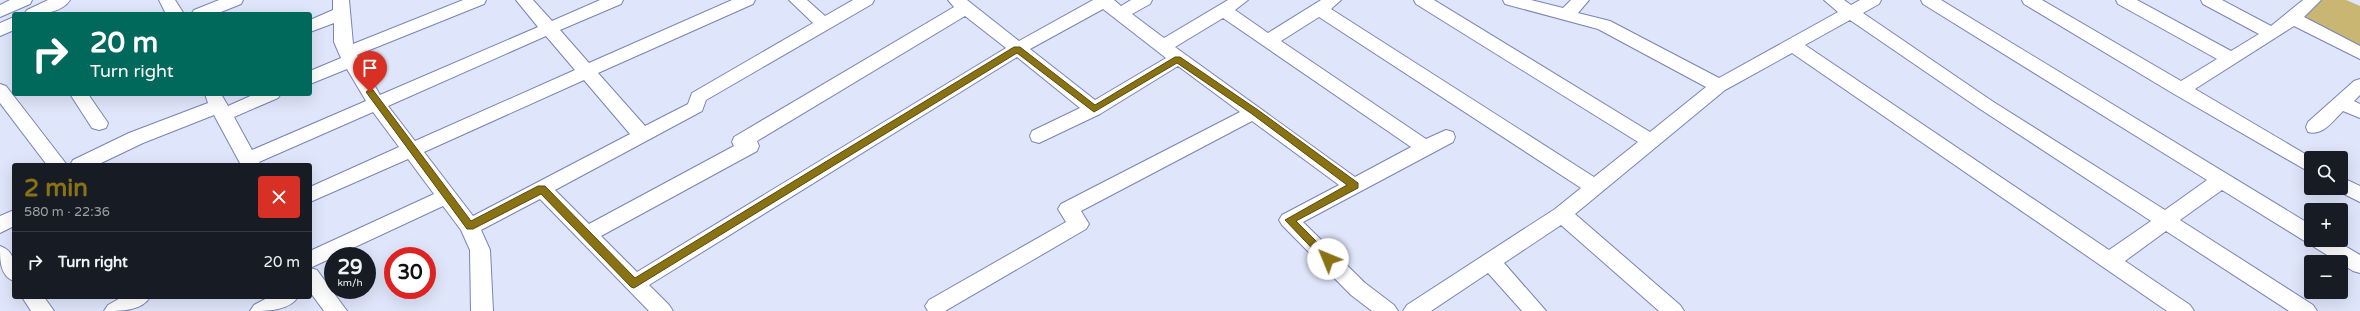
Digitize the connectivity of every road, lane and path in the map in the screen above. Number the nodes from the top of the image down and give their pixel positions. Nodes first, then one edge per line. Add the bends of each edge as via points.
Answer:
1 (24, 0) edge
2 (62, 0) edge
3 (167, 0) edge
4 (235, 0) edge
5 (478, 0) edge
6 (524, 0) edge
7 (615, 0) edge
8 (747, 0) edge
9 (797, 0) edge
10 (866, 0) edge
11 (1144, 0) edge
12 (1240, 0) edge
13 (1422, 0) edge
14 (1511, 0) edge
15 (1581, 0) edge
16 (1832, 0) edge
17 (1873, 0) edge
18 (1930, 0) edge
19 (2124, 0) edge
20 (2209, 0) edge
21 (2314, 0) edge
22 (1103, 1) edge
23 (958, 2) edge
24 (2041, 2) edge
25 (342, 3) edge
26 (1326, 4) edge
27 (1223, 10) junction
28 (0, 12) edge
29 (37, 12) edge
30 (174, 12) edge
31 (205, 12) edge
32 (1850, 12) junction
33 (1120, 14) junction
34 (1566, 15) junction
35 (2294, 19) junction
36 (12, 24) edge
37 (824, 24) junction
38 (312, 25) edge
39 (548, 28) junction
40 (0, 30) edge
41 (2272, 34) junction
42 (1268, 41) junction
43 (1791, 44) junction
44 (1162, 47) junction
45 (1017, 49) junction
46 (2360, 53) edge
47 (349, 57) junction
48 (1178, 59) junction
49 (2231, 59) junction
50 (586, 71) junction
51 (312, 77) edge
52 (2360, 85) edge
53 (1719, 86) junction
54 (0, 90) edge
55 (2180, 90) junction
56 (80, 96) edge
57 (262, 96) edge
58 (376, 103) junction
59 (2341, 103) junction
60 (218, 105) edge
61 (1094, 109) junction
62 (1255, 112) junction
63 (2360, 112) edge
64 (99, 123) dead end
65 (2315, 127) dead end
66 (643, 136) junction
67 (1039, 136) dead end
68 (1446, 137) dead end
69 (1650, 141) junction
70 (1425, 148) junction
71 (412, 150) junction
72 (250, 162) edge
73 (2304, 162) edge
74 (55, 163) edge
75 (84, 163) edge
76 (2222, 180) junction
77 (1354, 186) junction
78 (1594, 187) junction
79 (2348, 188) edge
80 (542, 189) junction
81 (312, 194) edge
82 (2360, 195) edge
83 (447, 196) junction
84 (1562, 214) junction
85 (12, 218) edge
86 (2166, 221) junction
87 (0, 224) edge
88 (470, 226) junction
89 (2304, 231) edge
90 (585, 235) junction
91 (2330, 247) edge
92 (0, 254) edge
93 (312, 259) edge
94 (1490, 261) junction
95 (2109, 261) junction
96 (2360, 265) edge
97 (12, 270) edge
98 (312, 281) edge
99 (634, 284) junction
100 (34, 299) edge
101 (136, 299) edge
102 (284, 299) edge
103 (936, 306) dead end
104 (43, 311) edge
105 (115, 311) edge
106 (261, 311) edge
107 (336, 311) edge
108 (482, 311) edge
109 (662, 311) edge
110 (1386, 311) edge
111 (1415, 311) edge
112 (1535, 311) edge
113 (1673, 311) edge
114 (2183, 311) edge
115 (2306, 311) edge

1 - 28 street
2 - 29 street
3 - 30 street
4 - 31 street
5 - 47 street
6 - 39 street
7 - 39 street
8 - 50 street
9 - 37 street
10 - 37 street
11 - 33 street
12 - 27 street
13 - 69 street
14 - 34 street
15 - 34 street
16 - 32 street
17 - 32 street
18 - 76 street
19 - 49 street
20 - 41 street
21 - 35 street
22 - 33 street
22 - 45 street
23 - 45 street
23 - 90 street via 741,142 750,146
24 - 55 street
25 - 38 street
25 - 47 street via 343,42
26 - 42 street
26 - 78 street
27 - 42 street
27 - 44 street
32 - 43 street
32 - 86 street via 1986,105
33 - 44 street
34 - 53 street via 1604,25
35 - 41 street
35 - 46 street
36 - 40 street
37 - 66 street via 698,97 696,107
39 - 50 street
39 - 58 street
41 - 49 street
42 - 70 street
43 - 53 street
43 - 95 street
44 - 48 street
45 - 61 street
45 - 99 street
47 - 51 street
47 - 58 street
48 - 61 street
48 - 62 street
49 - 55 street
50 - 66 street
50 - 71 street
52 - 59 street
53 - 69 street
54 - 74 street
55 - 73 street
56 - 64 street
57 - 60 street
58 - 71 street
58 - 72 street
59 - 63 street
59 - 65 street
60 - 72 street
60 - 75 street via 136,138
61 - 67 street
62 - 77 street
62 - 103 street via 1068,210 1080,224
66 - 80 street
68 - 70 street
69 - 78 street
70 - 77 street
71 - 81 street
71 - 83 street
76 - 86 street
76 - 89 street
77 - 110 street via 1289,220 1358,289
78 - 84 street
79 - 82 street
80 - 88 street
80 - 90 street
83 - 88 street
83 - 93 street
84 - 94 street
84 - 113 street
85 - 87 street
86 - 95 street
86 - 115 street
88 - 108 street via 480,250
90 - 99 street
91 - 96 street
92 - 97 street
94 - 111 street
94 - 112 street
95 - 114 street
98 - 107 street
99 - 109 street
100 - 104 street
101 - 105 street
102 - 106 street

